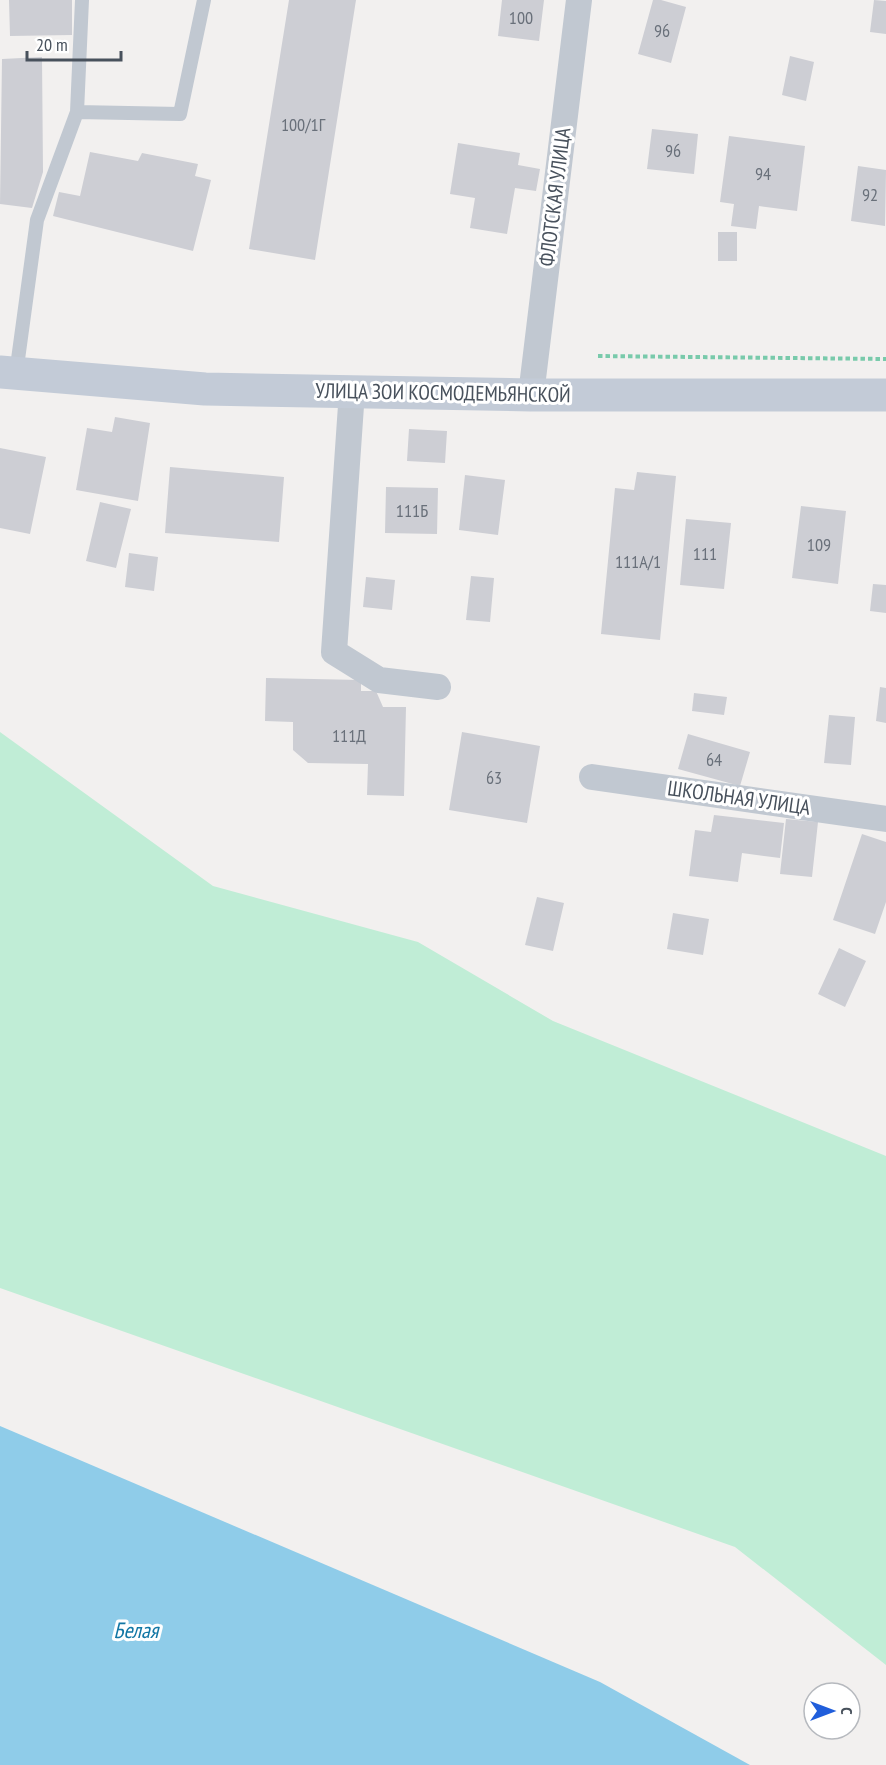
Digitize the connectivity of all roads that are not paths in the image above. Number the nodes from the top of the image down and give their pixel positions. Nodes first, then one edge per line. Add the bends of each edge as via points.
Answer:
1 (82, 0) edge
2 (204, 0) edge
3 (579, 0) edge
4 (77, 112) junction
5 (8, 373) edge
6 (352, 391) junction
7 (531, 395) junction
8 (886, 395) edge
9 (438, 687) dead end
10 (592, 777) dead end
11 (886, 819) edge

1 - 4 lane
2 - 4 lane via 180,114
3 - 7 street, ФЛОТСКАЯ УЛИЦА
4 - 5 lane via 37,220
5 - 6 street, УЛИЦА ЗОИ КОСМОДЕМЬЯНСКОЙ via 205,389
6 - 7 street, УЛИЦА ЗОИ КОСМОДЕМЬЯНСКОЙ
6 - 9 street via 334,652 379,680
7 - 8 street, УЛИЦА ЗОИ КОСМОДЕМЬЯНСКОЙ
10 - 11 street, ШКОЛЬНАЯ УЛИЦА

